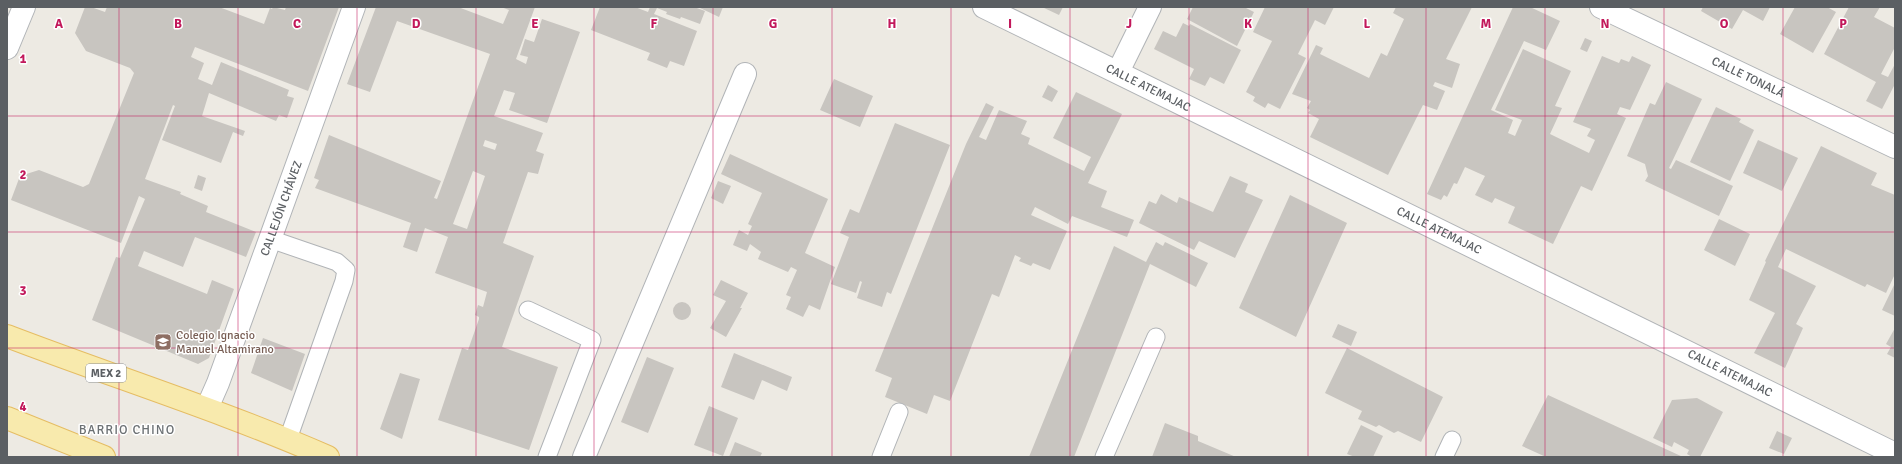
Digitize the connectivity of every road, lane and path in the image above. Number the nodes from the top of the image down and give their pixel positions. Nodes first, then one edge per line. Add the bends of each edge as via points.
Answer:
1 (24, 7) edge
2 (354, 7) edge
3 (984, 7) edge
4 (1150, 7) edge
5 (1601, 7) edge
6 (7, 48) edge
7 (1118, 72) junction
8 (745, 74) dead end
9 (1895, 147) edge
10 (270, 239) junction
11 (528, 310) dead end
12 (7, 336) edge
13 (1156, 337) dead end
14 (206, 408) junction
15 (899, 412) dead end
16 (7, 418) edge
17 (288, 439) junction
18 (1452, 440) dead end
19 (1895, 454) edge
20 (104, 457) edge
21 (328, 457) edge
22 (547, 457) edge
23 (584, 457) edge
24 (882, 457) edge
25 (1104, 457) edge
26 (1444, 457) edge

1 - 6 street
2 - 10 street, CALLEJÓN CHÁVEZ
3 - 7 street, CALLE ATEMAJAC
4 - 7 street
5 - 9 street, CALLE TONALÁ
7 - 19 street, CALLE ATEMAJAC
8 - 23 street
10 - 14 street, CALLEJÓN CHÁVEZ via 218,383
10 - 17 lane via 337,262 346,270
11 - 22 lane via 592,340
12 - 14 main road, MEX 2
13 - 25 lane
14 - 17 main road, MEX 2
15 - 24 lane
16 - 20 main road
17 - 21 main road, MEX 2
18 - 26 lane

